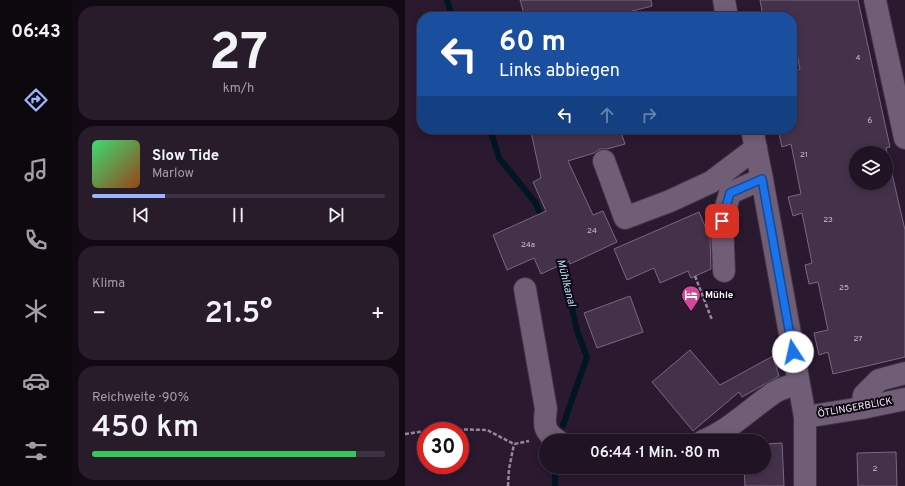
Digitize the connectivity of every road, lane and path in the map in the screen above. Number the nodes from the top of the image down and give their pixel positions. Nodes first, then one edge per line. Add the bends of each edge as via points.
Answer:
1 (724, 0) edge
2 (875, 0) edge
3 (726, 12) edge
4 (905, 138) edge
5 (754, 139) edge
6 (604, 161) dead end
7 (762, 179) junction
8 (724, 271) dead end
9 (695, 276) dead end
10 (525, 288) dead end
11 (712, 320) dead end
12 (905, 373) edge
13 (798, 384) junction
14 (905, 399) edge
15 (862, 408) junction
16 (805, 416) junction
17 (469, 430) edge
18 (417, 432) edge
19 (405, 434) edge
20 (551, 434) edge
21 (717, 434) edge
22 (539, 440) edge
23 (514, 444) junction
24 (508, 486) edge
25 (805, 486) edge

1 - 3 street
2 - 4 street
5 - 6 street via 711,182 625,218
5 - 7 street
7 - 8 street via 730,193 722,221
7 - 13 street
9 - 11 path
10 - 20 street via 545,409 544,425
12 - 15 street via 879,380 864,395
13 - 16 street
13 - 21 street via 777,391
14 - 15 street, ÖTLINGERBLICK
15 - 16 street, ÖTLINGERBLICK
16 - 25 street
17 - 23 path via 487,430
18 - 19 path
22 - 23 path
23 - 24 path

